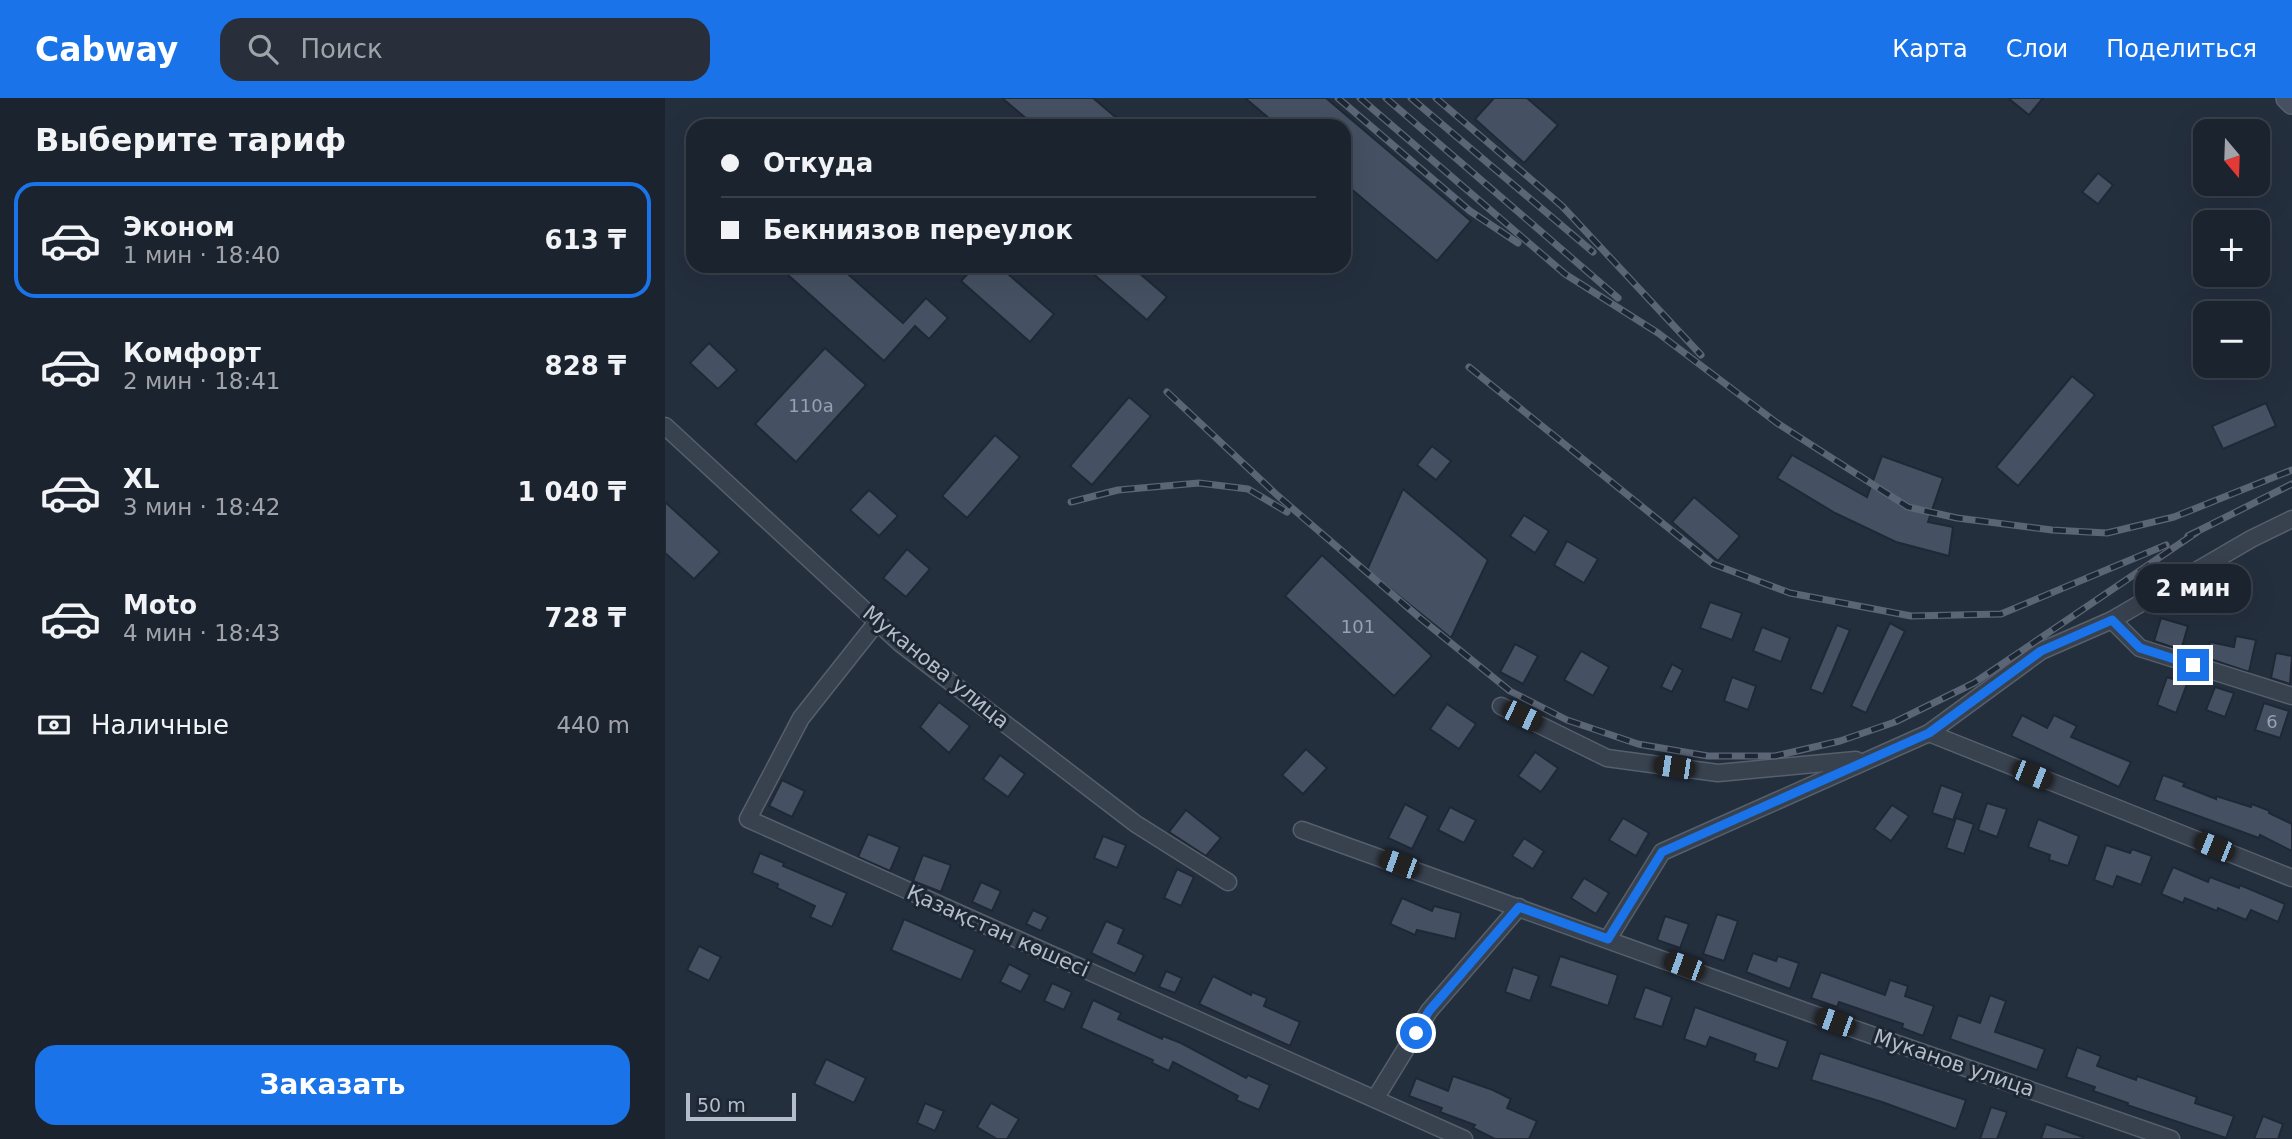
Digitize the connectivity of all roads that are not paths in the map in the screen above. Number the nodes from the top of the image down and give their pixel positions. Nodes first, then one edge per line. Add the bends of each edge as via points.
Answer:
1 (2287, 98) edge
2 (2292, 103) edge
3 (665, 426) edge
4 (2292, 519) edge
5 (2112, 620) junction
6 (877, 622) junction
7 (2292, 696) edge
8 (1501, 706) dead end
9 (1929, 733) junction
10 (1873, 758) junction
11 (1303, 830) dead end
12 (2292, 878) edge
13 (1228, 882) dead end
14 (1519, 907) junction
15 (1608, 939) junction
16 (1375, 1099) junction
17 (1457, 1138) edge
18 (2171, 1139) edge

1 - 2 main road
3 - 6 street, Муканова улица
4 - 5 street
5 - 7 street via 2140,648
5 - 9 street via 2041,651
6 - 13 street, Муканова улица via 1136,824
6 - 16 street, Қазақстан көшесі via 801,718 748,819
8 - 10 street via 1607,758 1718,774
9 - 10 street
9 - 12 street
10 - 15 street via 1662,852
11 - 14 street, Муканов улица
14 - 15 street, Муканов улица
14 - 16 street via 1429,1011
15 - 18 street, Муканов улица
16 - 17 street, Қазақстан көшесі

